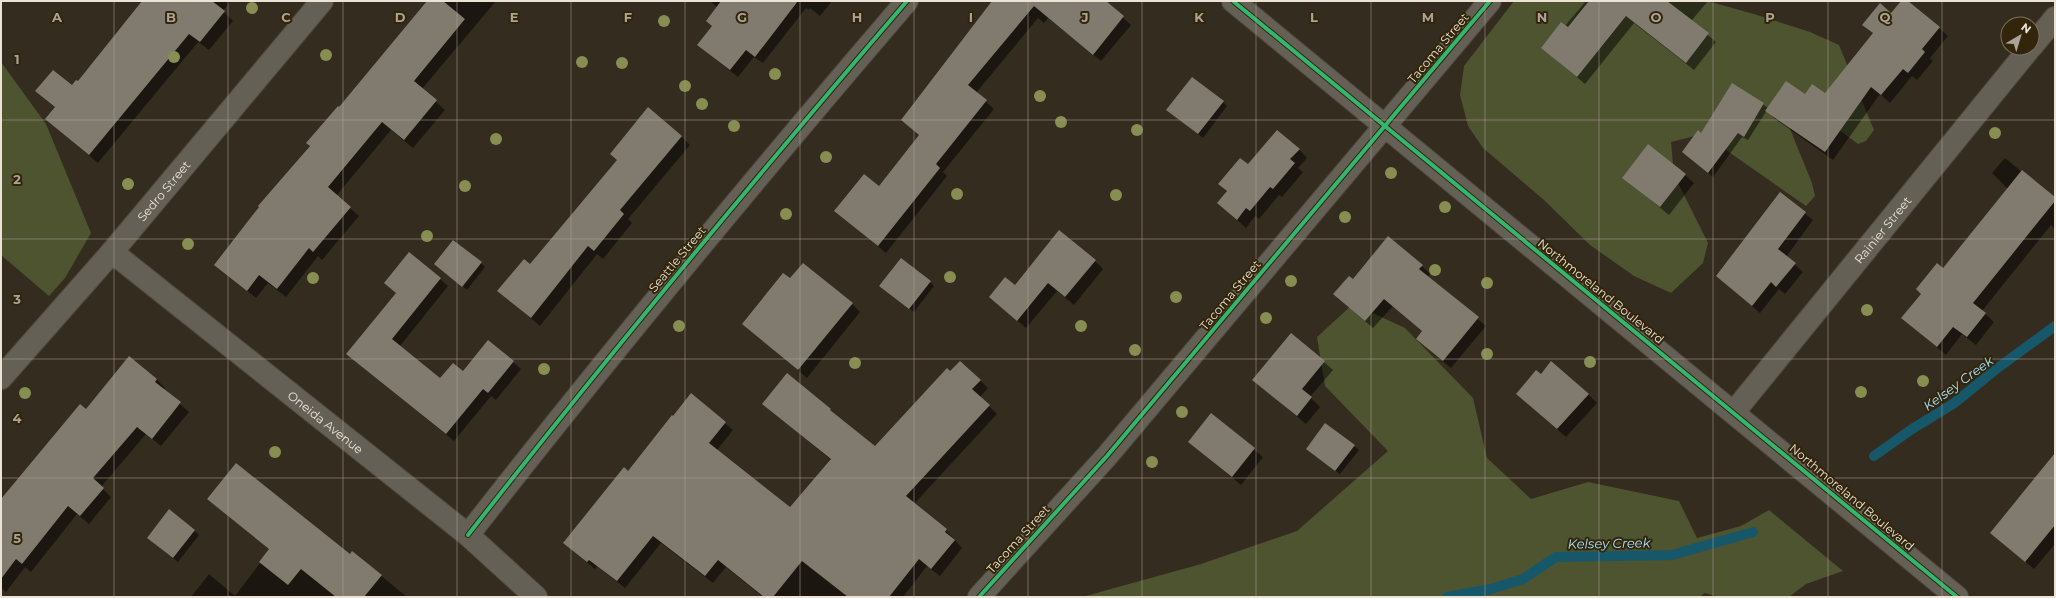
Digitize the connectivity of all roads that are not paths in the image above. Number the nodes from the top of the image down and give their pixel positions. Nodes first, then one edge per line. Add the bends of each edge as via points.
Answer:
1 (322, 1) edge
2 (907, 1) edge
3 (1232, 1) edge
4 (1490, 1) edge
5 (2055, 18) edge
6 (2040, 36) edge
7 (2024, 56) edge
8 (1386, 126) junction
9 (112, 252) junction
10 (1, 378) edge
11 (1734, 412) junction
12 (468, 535) junction
13 (536, 597) edge
14 (979, 597) edge
15 (1957, 597) edge

1 - 9 street, Sedro Street
2 - 12 street, Seattle Street via 582,389
3 - 8 street, Northmoreland Boulevard
4 - 8 street, Tacoma Street
5 - 6 street, Rainier Street
7 - 11 street, Rainier Street
8 - 11 street, Northmoreland Boulevard
8 - 14 street, Tacoma Street via 1107,456
9 - 10 street, Sedro Street
9 - 12 street, Oneida Avenue
11 - 15 street, Northmoreland Boulevard
12 - 13 street, Oneida Avenue

